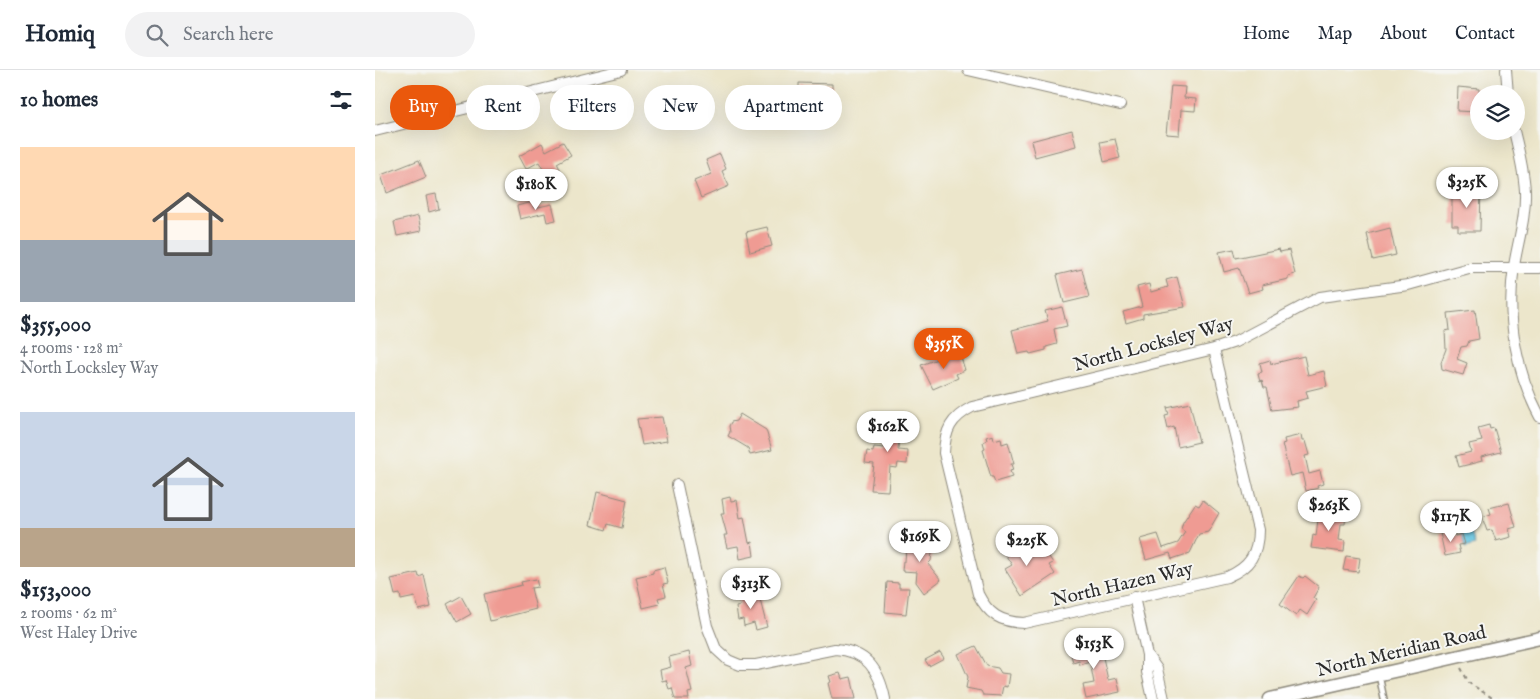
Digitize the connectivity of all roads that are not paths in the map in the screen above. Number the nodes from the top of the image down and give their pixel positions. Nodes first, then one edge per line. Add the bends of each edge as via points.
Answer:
1 (621, 70) edge
2 (968, 70) edge
3 (1506, 70) edge
4 (1507, 85) edge
5 (1120, 105) dead end
6 (375, 131) edge
7 (1516, 140) edge
8 (1513, 267) junction
9 (1540, 268) edge
10 (1214, 349) junction
11 (1540, 418) edge
12 (677, 485) dead end
13 (1134, 597) junction
14 (995, 617) joint
15 (1540, 638) edge
16 (1147, 655) junction
17 (1379, 674) junction
18 (885, 699) edge
19 (1153, 699) edge
20 (1164, 699) edge
21 (1270, 699) edge
22 (1384, 699) edge

1 - 6 street
2 - 5 street
3 - 4 street
7 - 8 street via 1525,192
8 - 9 street, North Locksley Way
8 - 10 street, North Locksley Way via 1459,270 1408,285 1320,297 1235,342
8 - 11 street via 1515,345 1522,374
10 - 13 street, North Hazen Way via 1258,530 1258,545 1253,560 1241,572 1227,578
10 - 14 street, North Locksley Way via 972,407 951,422 945,436 945,457 978,594
12 - 18 street via 707,626 716,649 740,665 756,665 835,649 847,650 870,662 877,672
13 - 14 street, North Hazen Way via 1024,623 1010,623
13 - 16 street
15 - 17 street, North Meridian Road
16 - 19 street
16 - 20 street via 1157,669
17 - 21 street, North Meridian Road
17 - 22 lane

